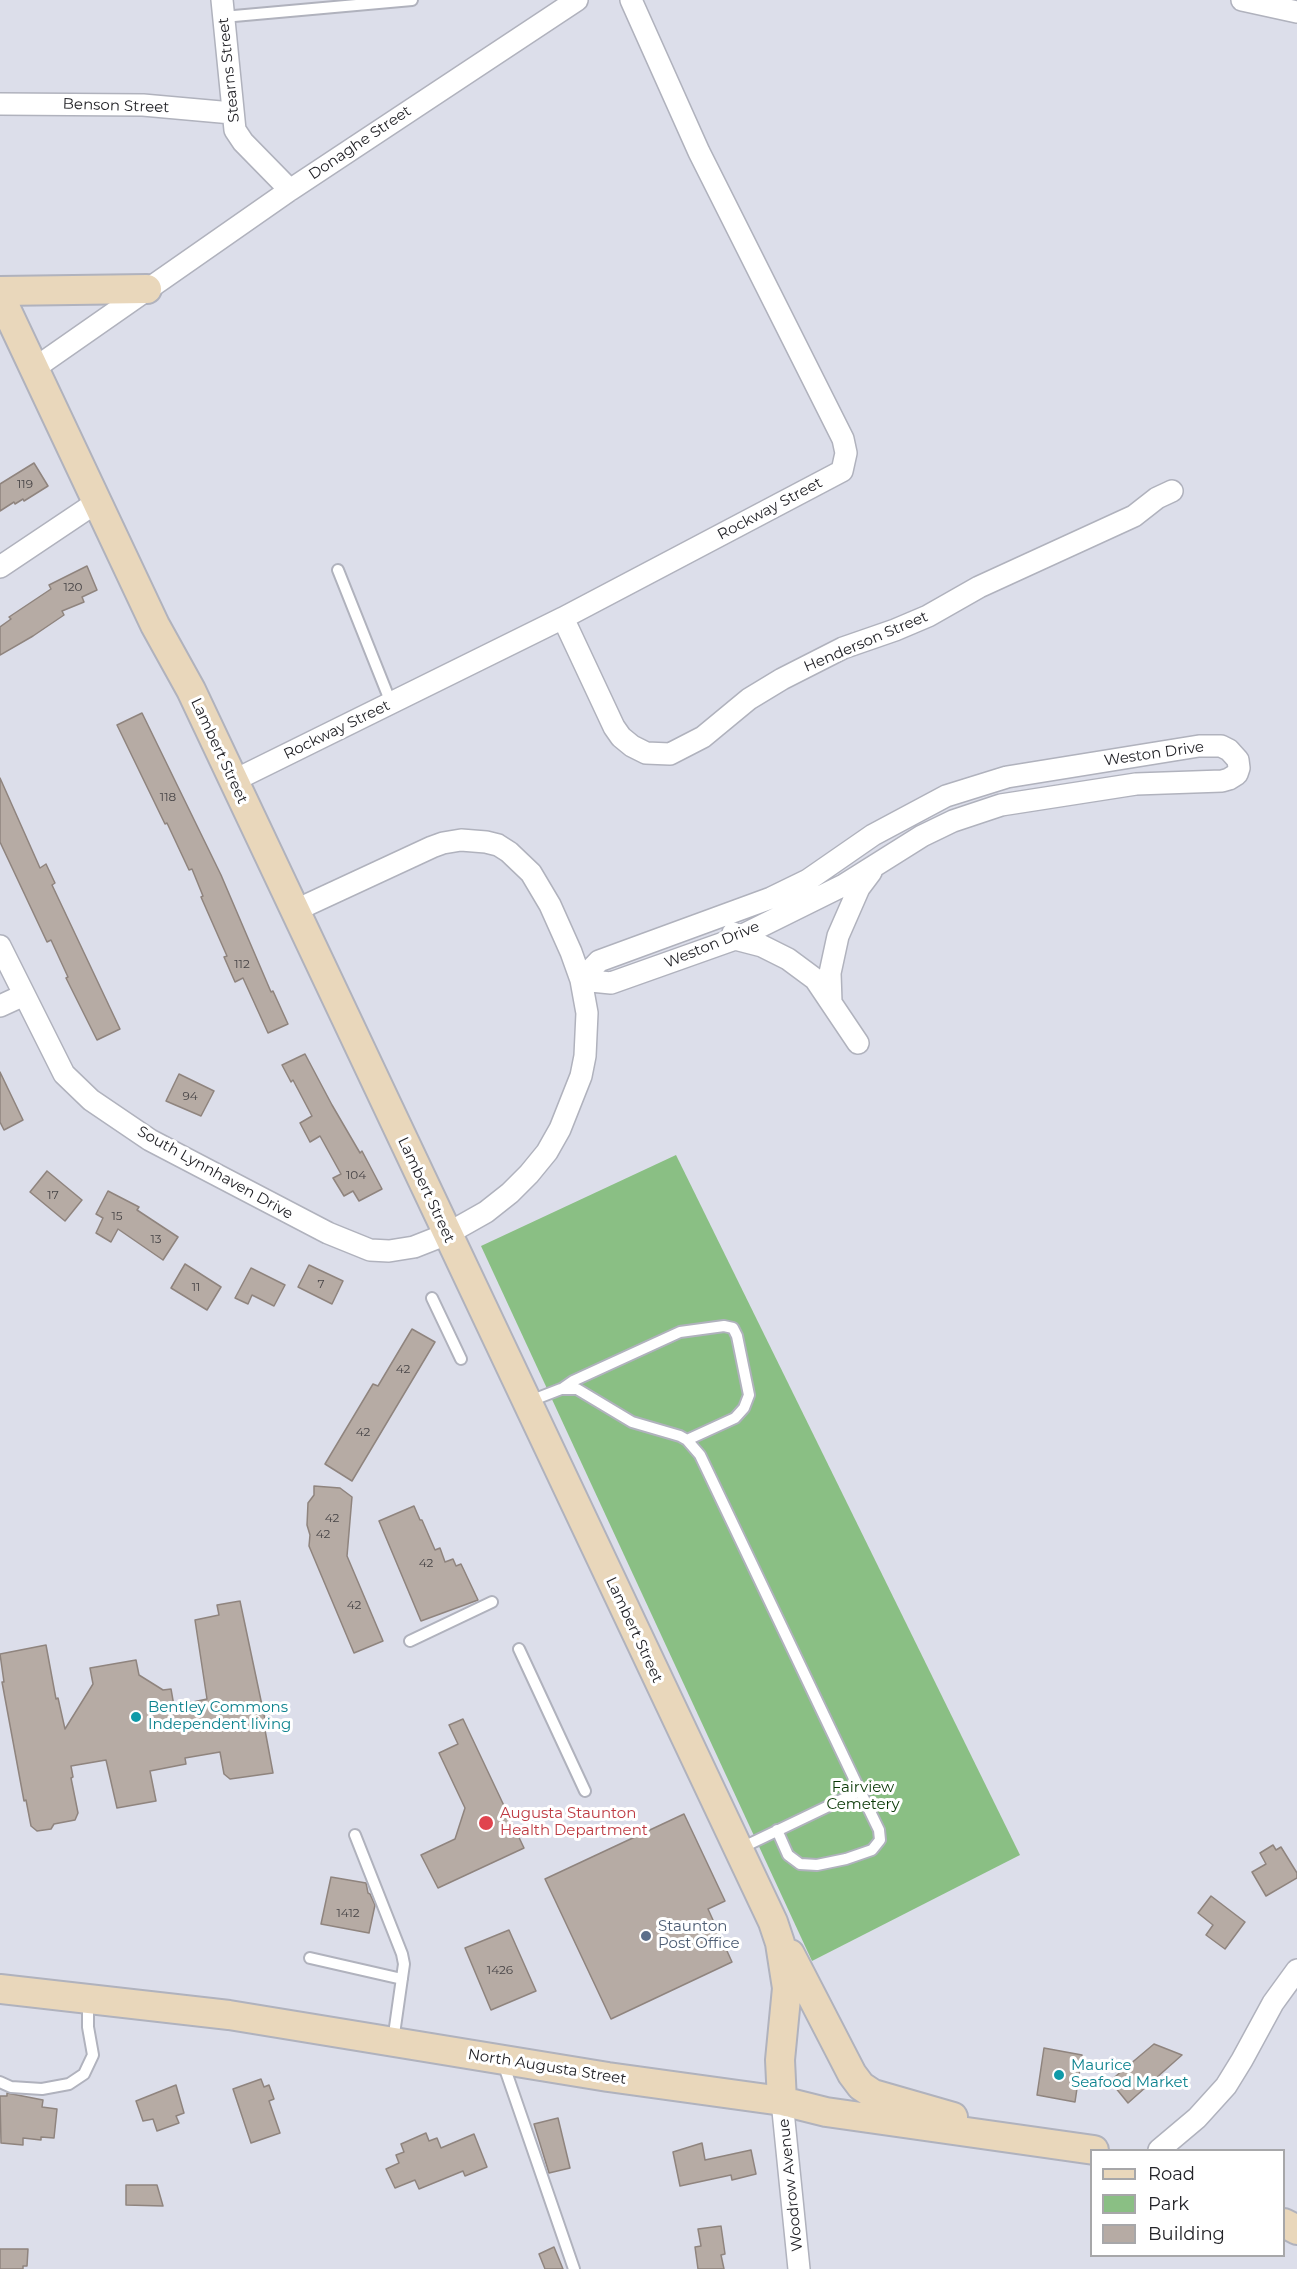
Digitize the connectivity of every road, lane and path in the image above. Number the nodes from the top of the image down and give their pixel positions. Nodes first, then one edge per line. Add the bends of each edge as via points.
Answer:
1 (412, 0) edge
2 (577, 0) edge
3 (631, 0) edge
4 (1242, 0) edge
5 (223, 8) edge
6 (1297, 12) edge
7 (0, 104) edge
8 (232, 113) junction
9 (290, 190) junction
10 (147, 289) junction
11 (0, 291) edge
12 (0, 296) edge
13 (35, 368) junction
14 (1172, 491) dead end
15 (97, 502) junction
16 (0, 567) edge
17 (338, 570) dead end
18 (563, 618) junction
19 (391, 703) junction
20 (233, 781) junction
21 (877, 864) junction
22 (294, 911) junction
23 (725, 916) junction
24 (735, 939) junction
25 (0, 946) edge
26 (580, 980) junction
27 (24, 995) junction
28 (831, 1003) junction
29 (0, 1005) edge
30 (858, 1043) dead end
31 (447, 1234) junction
32 (432, 1298) dead end
33 (461, 1359) dead end
34 (561, 1389) junction
35 (526, 1402) junction
36 (687, 1440) junction
37 (492, 1602) dead end
38 (410, 1641) dead end
39 (519, 1649) dead end
40 (585, 1791) dead end
41 (860, 1791) junction
42 (777, 1830) junction
43 (355, 1835) dead end
44 (738, 1849) junction
45 (773, 1922) junction
46 (310, 1958) dead end
47 (1297, 1970) edge
48 (402, 1978) junction
49 (0, 1989) edge
50 (88, 1999) junction
51 (393, 2042) junction
52 (502, 2060) junction
53 (0, 2082) edge
54 (782, 2101) junction
55 (1032, 2142) junction
56 (1161, 2149) edge
57 (1090, 2150) edge
58 (574, 2269) edge
59 (799, 2269) edge

1 - 5 lane
2 - 9 street, Donaghe Street
3 - 18 street, Rockway Street via 699,152 843,439 846,453 842,471
4 - 6 street
5 - 8 street, Stearns Street
7 - 8 street, Benson Street via 143,105
8 - 9 street, Stearns Street via 237,135
9 - 10 street, Donaghe Street
10 - 11 street
10 - 13 street, Donaghe Street
12 - 13 street, Lambert Street
13 - 15 street, Lambert Street
14 - 18 street, Henderson Street via 1134,516 979,587 928,616 843,648 782,679 749,699 703,737 670,754 646,753 621,737
15 - 16 street
15 - 20 street, Lambert Street
17 - 19 lane
18 - 19 street, Rockway Street
19 - 20 street, Rockway Street
20 - 22 street, Lambert Street
21 - 23 street, Weston Drive via 953,821 1001,805 1136,784 1222,781 1237,774 1238,760 1221,746 1199,746 1040,771 978,785 920,808 808,880
21 - 24 street, Weston Drive via 844,885
21 - 28 street via 859,888 838,936 830,973
22 - 26 street, South Lynnhaven Drive via 443,843 486,842 498,845 520,861 539,885
22 - 31 street, Lambert Street
23 - 24 street
23 - 26 street, Weston Drive via 599,961
24 - 26 street, Weston Drive via 610,983
24 - 28 street via 762,946 797,965 815,979
25 - 27 street, South Lynnhaven Drive
26 - 31 street, South Lynnhaven Drive via 587,1013 585,1056 560,1128 541,1159 510,1193
27 - 29 street
27 - 31 street, South Lynnhaven Drive via 64,1074 91,1100 150,1140 318,1228 370,1250 414,1247
28 - 30 street
31 - 35 street, Lambert Street
32 - 33 lane
34 - 35 lane
34 - 36 lane via 581,1390 632,1422
34 - 36 lane via 680,1332 733,1328 749,1395 747,1402 735,1418
35 - 44 street, Lambert Street
36 - 41 lane via 700,1455
37 - 38 lane
39 - 40 lane
41 - 42 lane
41 - 42 lane via 879,1830 880,1840 872,1850 827,1863 800,1864 788,1855
42 - 44 lane
43 - 48 lane via 402,1954
44 - 45 street, Lambert Street
45 - 54 street, Lambert Street via 787,1988 780,2060
45 - 55 street via 861,2086 873,2094
46 - 48 lane
47 - 56 street via 1273,2003 1226,2086
48 - 51 lane
49 - 50 street, North Augusta Street
50 - 51 street, North Augusta Street via 229,2015
50 - 53 lane via 93,2055 84,2074 69,2084 42,2089 11,2087
51 - 52 street, North Augusta Street
52 - 54 street, North Augusta Street
52 - 58 lane
54 - 55 street, North Augusta Street via 826,2112
54 - 59 street, Woodrow Avenue
55 - 57 street, North Augusta Street

